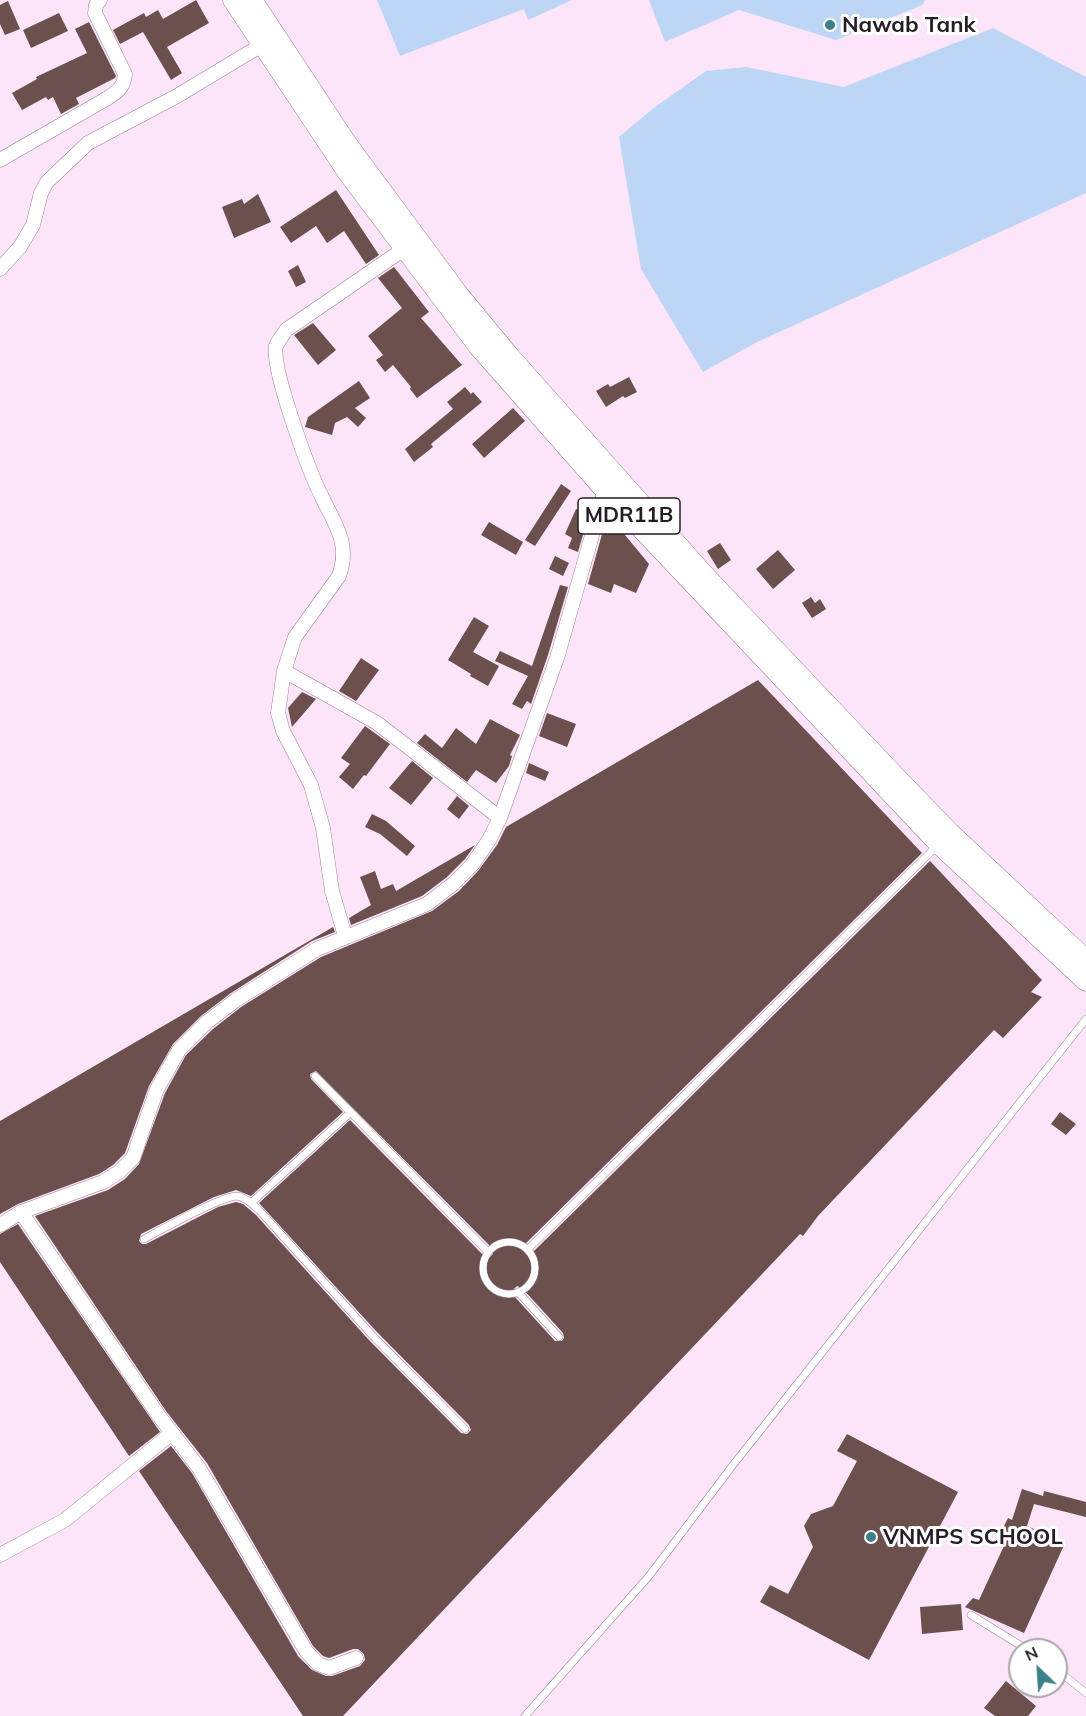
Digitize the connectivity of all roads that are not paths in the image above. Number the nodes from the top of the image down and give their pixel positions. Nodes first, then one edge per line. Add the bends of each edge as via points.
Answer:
1 (100, 0) edge
2 (233, 0) edge
3 (252, 0) edge
4 (269, 40) junction
5 (0, 160) edge
6 (404, 249) junction
7 (0, 270) edge
8 (604, 481) junction
9 (284, 671) junction
10 (500, 818) junction
11 (939, 844) junction
12 (345, 936) junction
13 (1086, 960) edge
14 (1086, 981) edge
15 (1086, 1019) edge
16 (315, 1076) dead end
17 (351, 1112) junction
18 (251, 1203) junction
19 (21, 1212) junction
20 (0, 1225) edge
21 (144, 1239) dead end
22 (528, 1249) junction
23 (488, 1252) junction
24 (518, 1292) junction
25 (559, 1337) dead end
26 (465, 1429) dead end
27 (172, 1433) junction
28 (0, 1555) edge
29 (971, 1616) dead end
30 (1008, 1638) edge
31 (356, 1658) dead end
32 (1068, 1678) edge
33 (1086, 1693) edge
34 (525, 1716) edge

1 - 5 street via 95,13 125,74 120,90
2 - 4 main road, MDR11B
3 - 4 main road, MDR11B
4 - 6 main road, MDR11B via 348,173
4 - 7 street via 177,96 88,143 47,182 33,225
4 - 8 main road, MDR11B via 458,294
6 - 8 main road, MDR11B via 479,347
6 - 9 street via 286,330 276,346 292,421 344,549 339,576 295,637
8 - 10 street via 557,658
8 - 11 main road, MDR11B
8 - 13 main road, MDR11B via 706,577 950,834
9 - 10 street via 377,723
9 - 12 street via 278,713 311,785
10 - 12 street via 472,865 427,904
11 - 14 main road, MDR11B
11 - 22 lane
12 - 19 street via 236,1000 179,1050 158,1089 133,1158 119,1172 103,1182
15 - 34 lane via 649,1576
16 - 17 lane
17 - 18 lane
17 - 23 lane
18 - 21 lane via 237,1196 219,1202
18 - 26 lane
19 - 20 street
19 - 27 street
22 - 23 lane via 512,1241
22 - 24 lane via 536,1266 535,1275
23 - 24 lane via 483,1269 488,1284 502,1293
24 - 25 lane
27 - 28 street via 65,1520
27 - 31 street via 199,1468 306,1651 318,1664 329,1668
29 - 30 lane
32 - 33 lane

